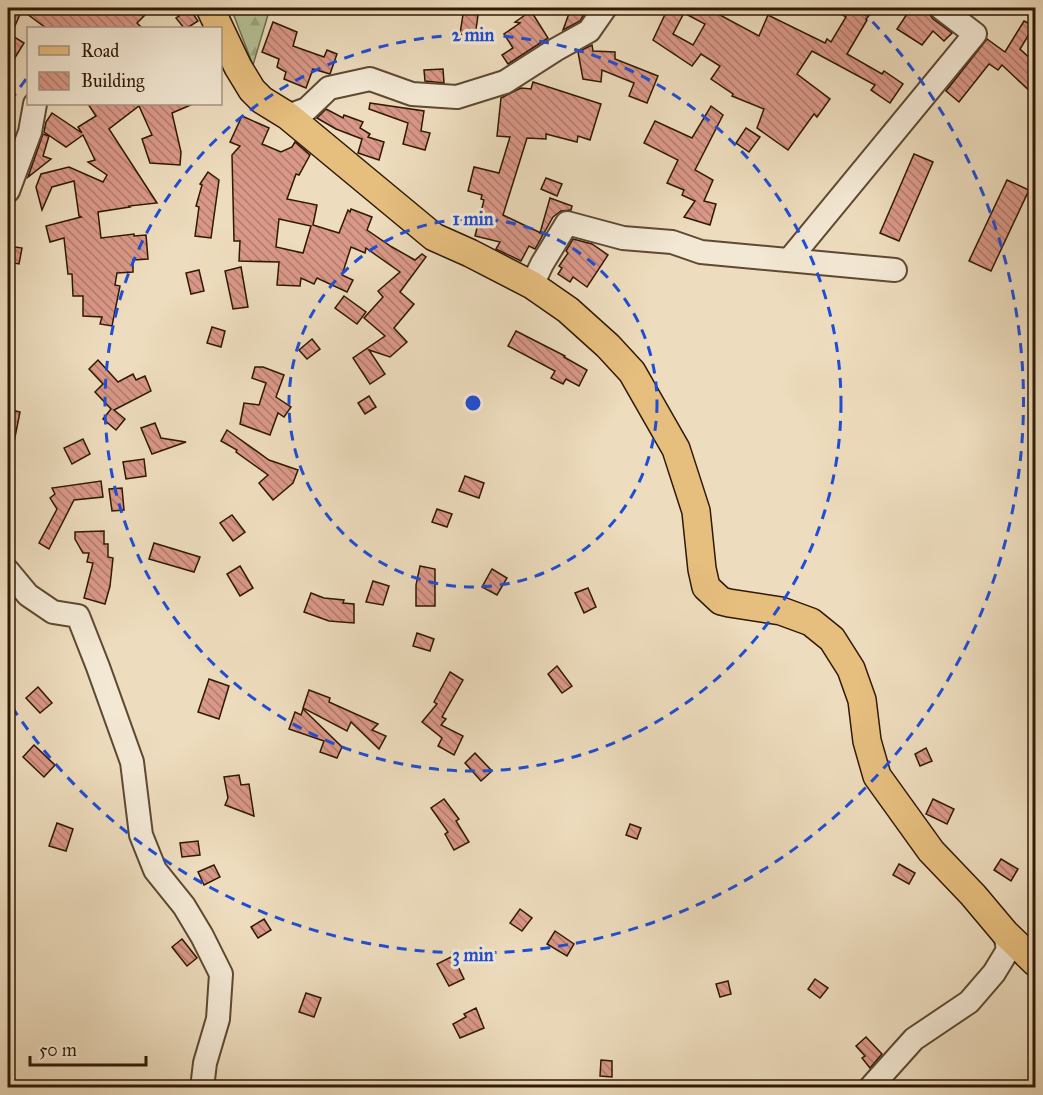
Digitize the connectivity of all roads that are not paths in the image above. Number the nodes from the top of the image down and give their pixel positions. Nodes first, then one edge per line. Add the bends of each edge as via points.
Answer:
1 (210, 8) edge
2 (605, 8) edge
3 (941, 8) edge
4 (219, 27) edge
5 (222, 33) edge
6 (35, 105) edge
7 (288, 116) junction
8 (8, 191) edge
9 (789, 260) junction
10 (895, 270) dead end
11 (532, 285) junction
12 (8, 571) edge
13 (1005, 933) junction
14 (1035, 963) edge
15 (202, 1088) edge
16 (870, 1088) edge

1 - 4 main road
2 - 7 street via 589,31 505,82 458,97 412,94 370,79 329,88 307,109
3 - 9 street via 975,34
5 - 7 main road via 252,90
6 - 8 street via 30,132
7 - 11 main road via 434,237
9 - 10 street
9 - 11 street via 701,252 672,242 623,238 567,224
11 - 13 main road via 568,310 632,372 680,460 696,511 706,587 721,601 781,611 811,622 832,639 851,669 862,700 867,741 877,776 931,851
12 - 15 street via 28,595 53,612 78,616 132,762 141,835 155,870 183,906 221,974 218,1018
13 - 14 main road
13 - 16 street via 1008,950 983,987 969,1002 914,1039

